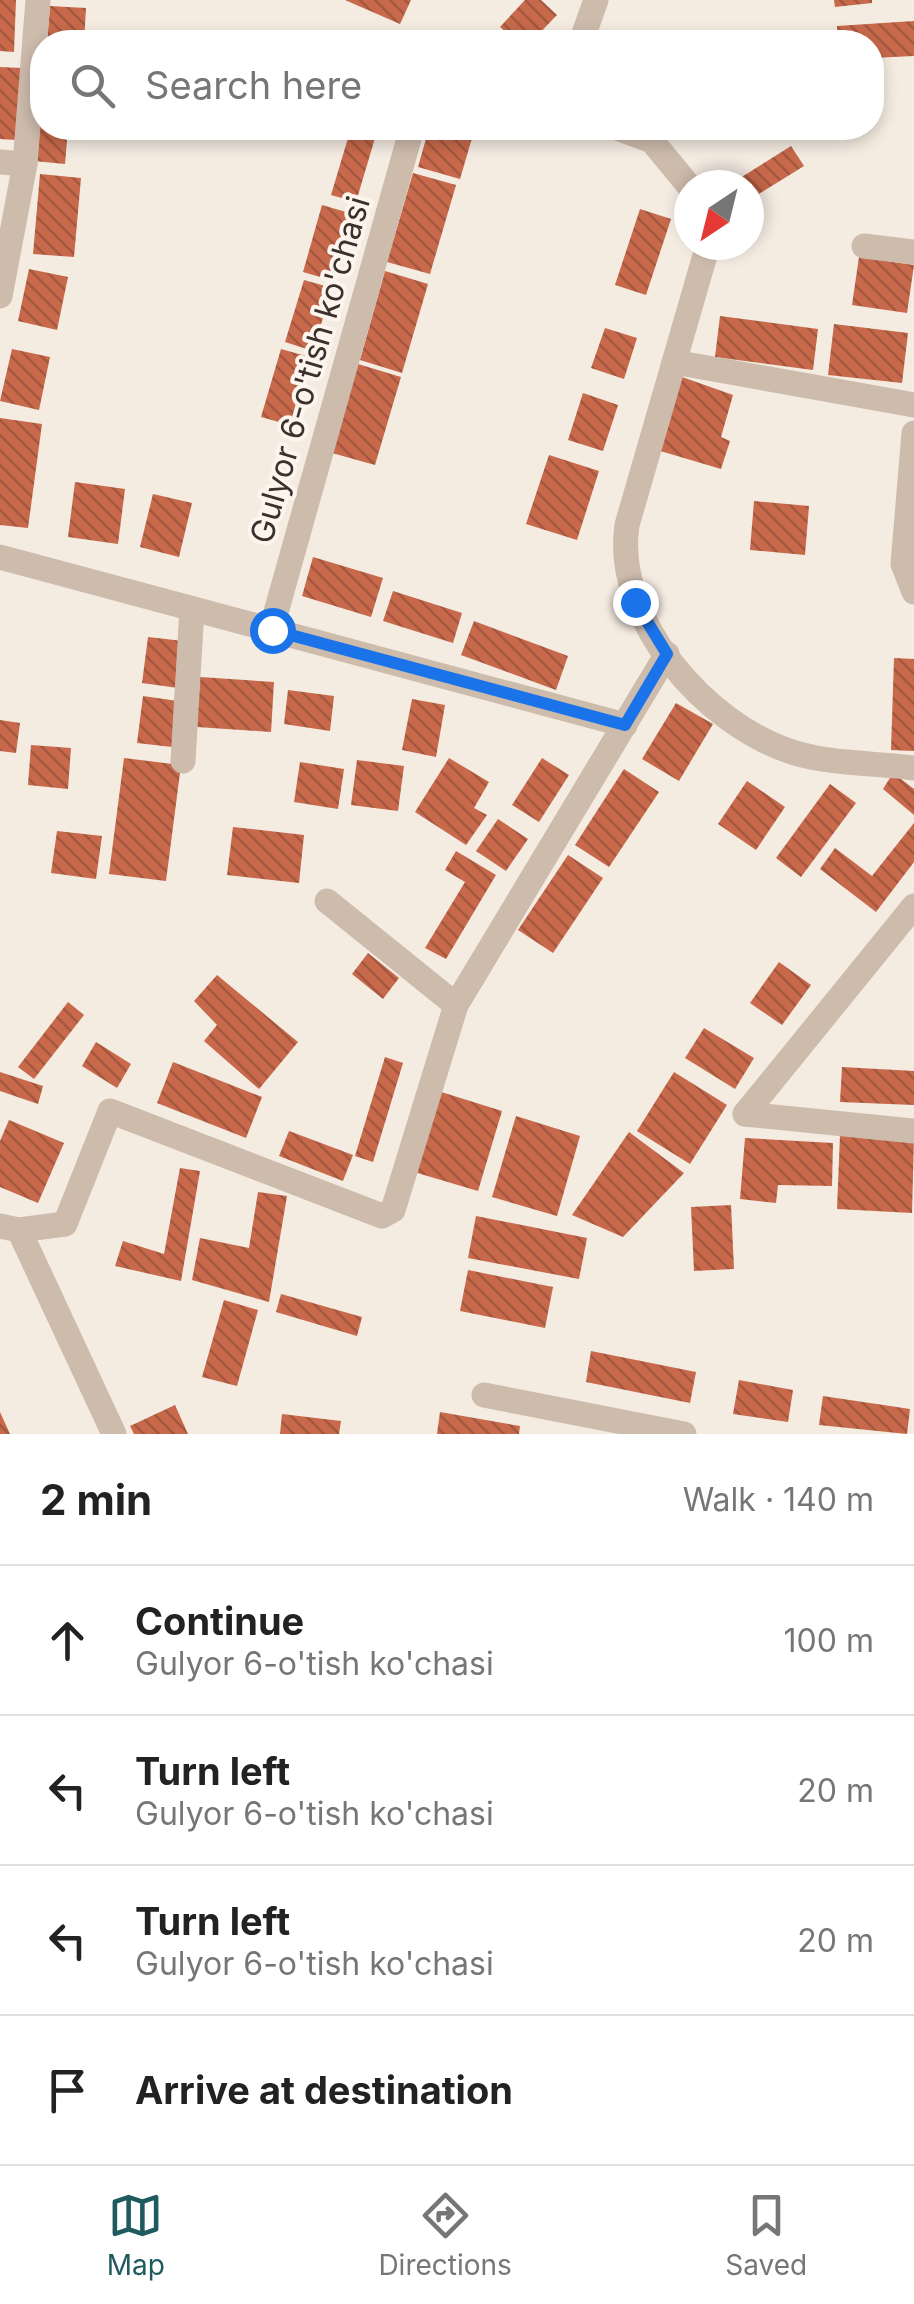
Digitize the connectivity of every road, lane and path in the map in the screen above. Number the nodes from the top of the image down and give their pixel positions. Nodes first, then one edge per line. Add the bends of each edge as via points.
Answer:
1 (38, 0) edge
2 (596, 0) edge
3 (33, 30) edge
4 (585, 30) edge
5 (30, 52) edge
6 (409, 140) edge
7 (649, 140) edge
8 (13, 163) edge
9 (676, 170) edge
10 (864, 246) dead end
11 (914, 252) edge
12 (704, 260) edge
13 (0, 296) edge
14 (674, 362) junction
15 (914, 405) edge
16 (914, 434) edge
17 (0, 557) edge
18 (914, 592) edge
19 (192, 609) junction
20 (272, 630) junction
21 (667, 654) junction
22 (625, 725) junction
23 (183, 761) dead end
24 (914, 768) edge
25 (327, 901) dead end
26 (914, 906) edge
27 (456, 1005) junction
28 (914, 1131) edge
29 (10, 1228) edge
30 (484, 1395) dead end
31 (114, 1434) edge
32 (684, 1434) edge

1 - 3 street
2 - 4 street
5 - 8 street
6 - 20 street, Gulyor 6-o'tish ko'chasi
7 - 9 street
8 - 13 street
10 - 11 street
12 - 14 street
14 - 15 street
14 - 21 street via 624,547 635,602
16 - 18 street via 903,564
17 - 19 street
19 - 20 street
19 - 23 street
20 - 22 street
21 - 22 street
21 - 24 street via 714,708 794,753
22 - 27 street
25 - 27 street
26 - 28 street via 745,1114
27 - 29 street via 393,1210 382,1216 110,1111 65,1224
29 - 31 street
30 - 32 street

